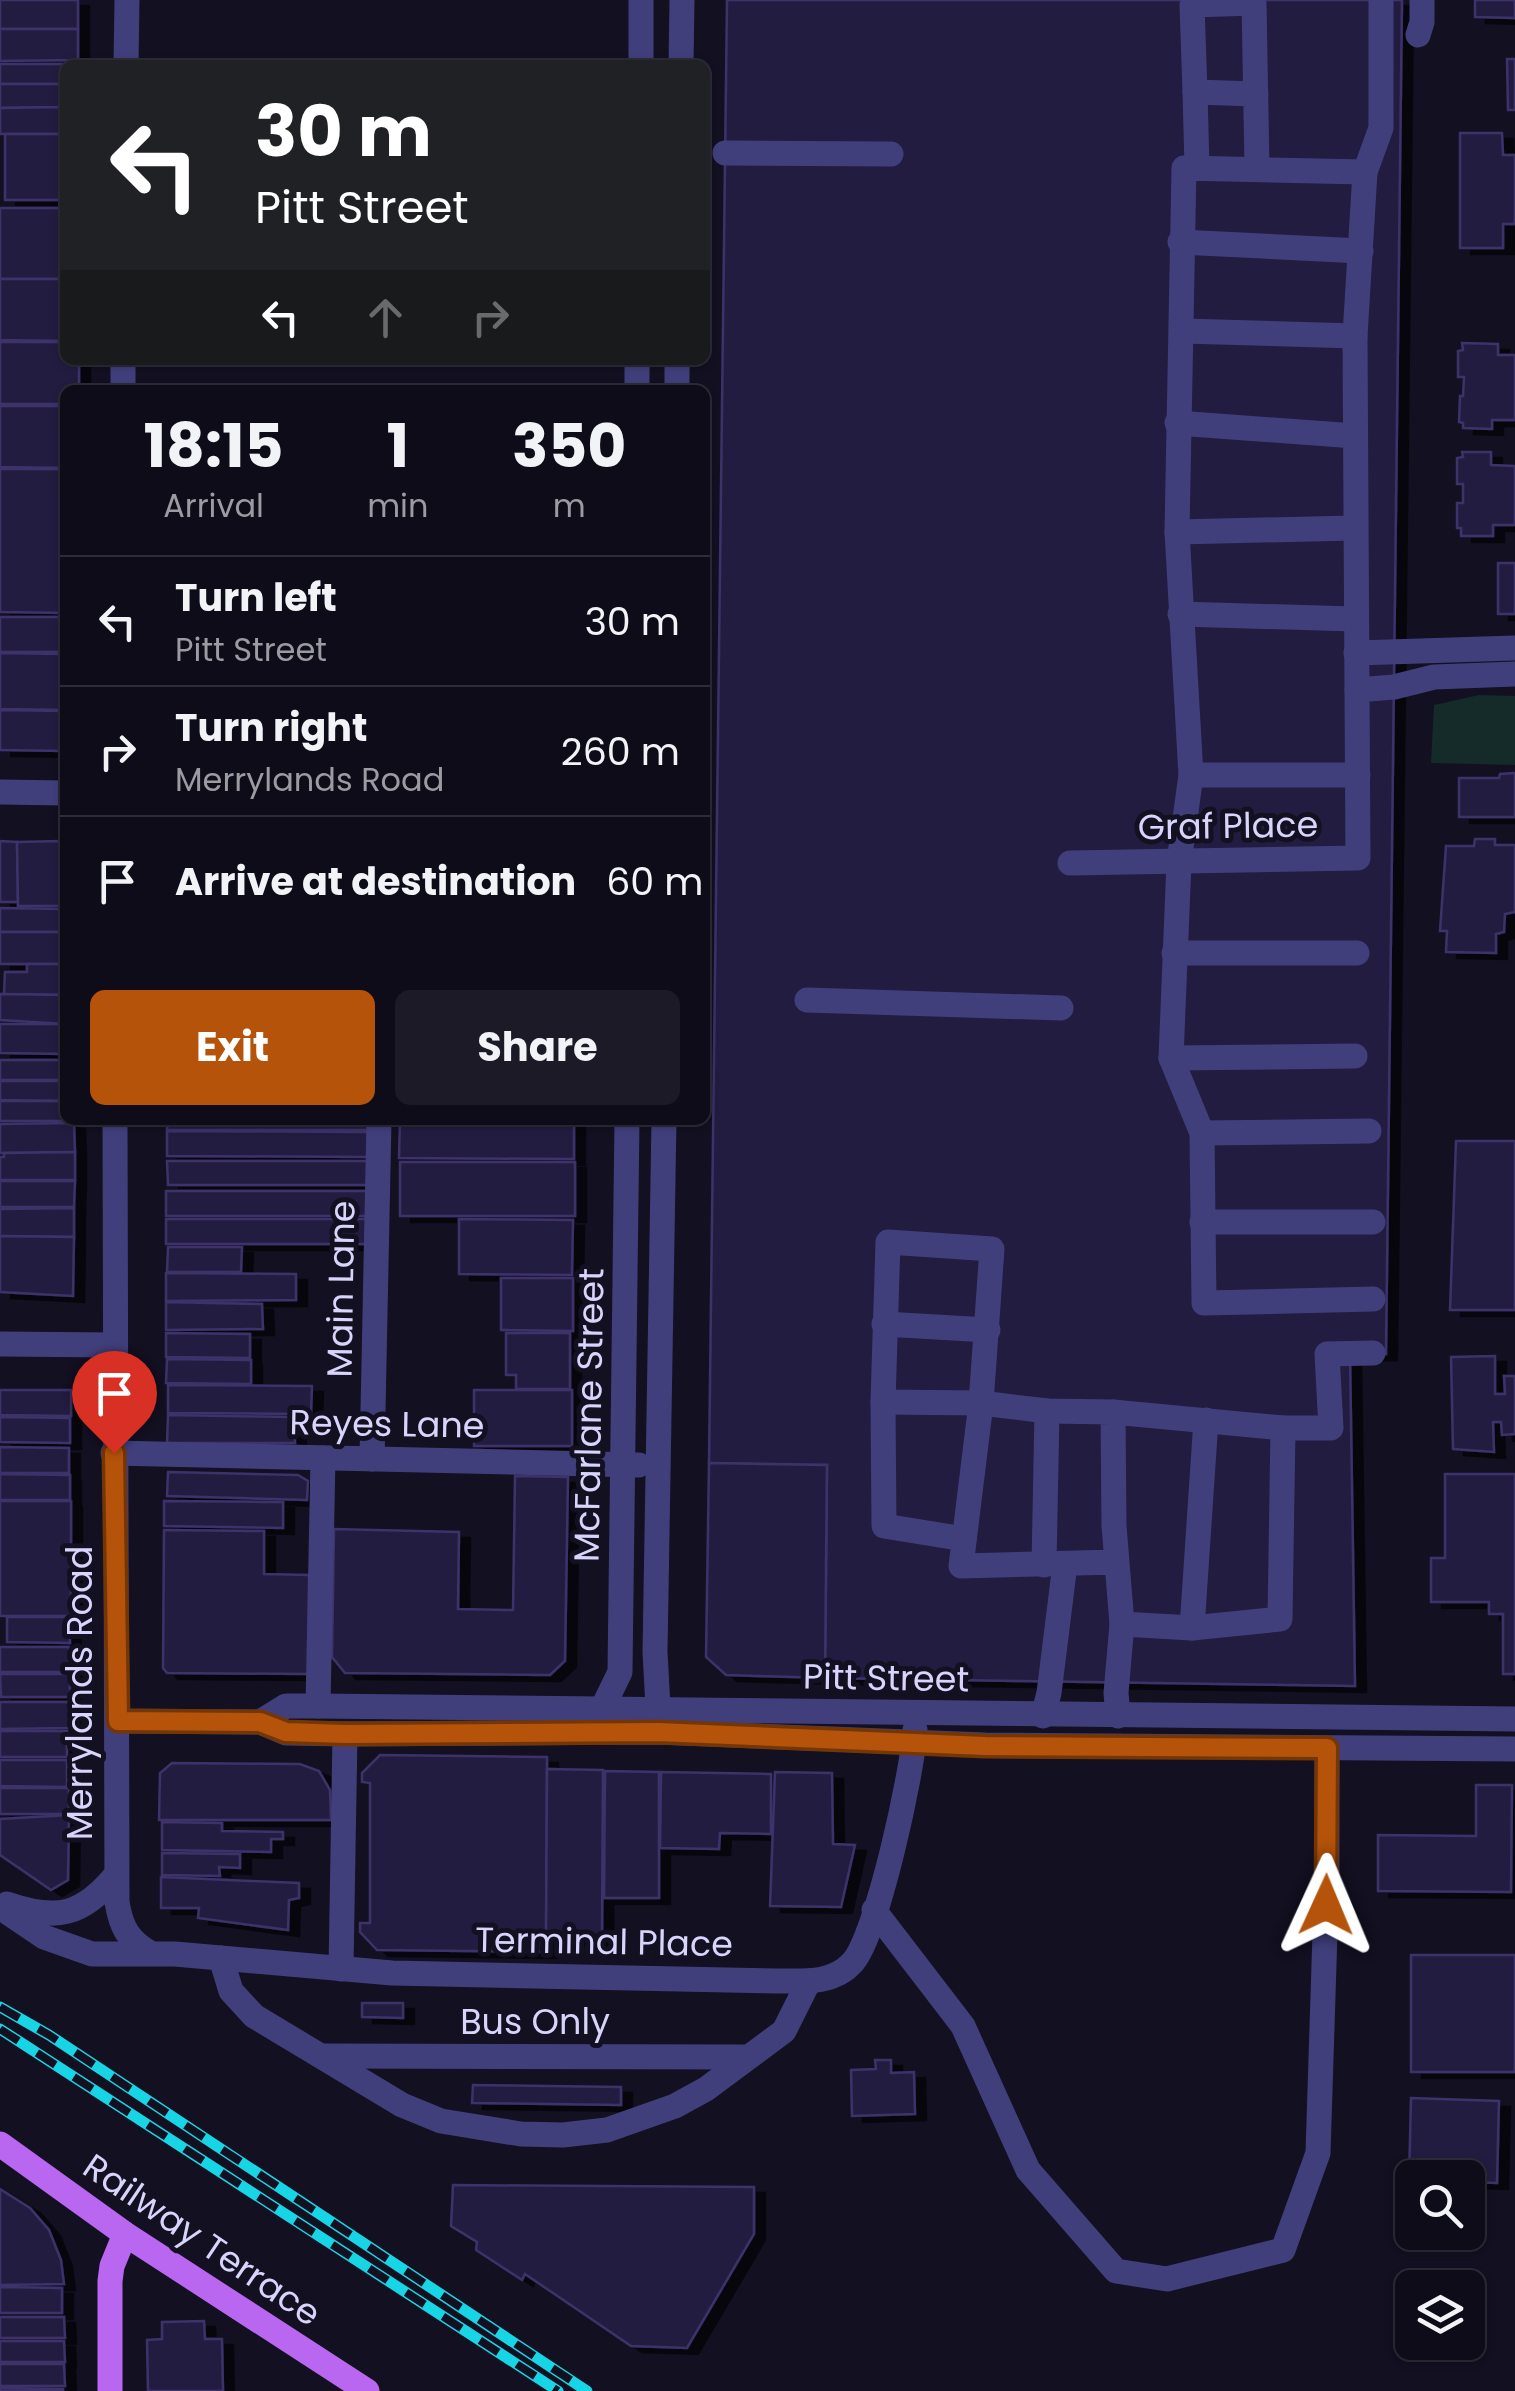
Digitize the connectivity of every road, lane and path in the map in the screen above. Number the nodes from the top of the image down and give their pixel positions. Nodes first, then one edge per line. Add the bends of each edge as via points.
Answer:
1 (127, 0) edge
2 (641, 0) edge
3 (682, 0) edge
4 (1381, 0) edge
5 (1422, 0) edge
6 (1418, 35) dead end
7 (126, 60) edge
8 (641, 60) edge
9 (682, 60) edge
10 (1195, 92) junction
11 (1256, 94) junction
12 (725, 153) dead end
13 (890, 154) dead end
14 (1198, 168) junction
15 (1257, 168) junction
16 (1366, 172) junction
17 (1180, 242) junction
18 (1361, 251) junction
19 (1183, 331) junction
20 (1355, 336) junction
21 (1177, 422) junction
22 (1355, 436) junction
23 (1354, 528) junction
24 (1178, 532) junction
25 (1180, 614) junction
26 (1354, 618) junction
27 (1515, 648) edge
28 (1356, 653) junction
29 (1515, 674) edge
30 (1357, 690) junction
31 (1192, 775) junction
32 (1358, 775) junction
33 (0, 792) edge
34 (60, 794) edge
35 (1180, 862) junction
36 (1070, 863) dead end
37 (1357, 953) dead end
38 (1174, 954) junction
39 (807, 1000) dead end
40 (1061, 1008) dead end
41 (1355, 1056) dead end
42 (1171, 1058) junction
43 (115, 1125) edge
44 (379, 1125) edge
45 (627, 1125) edge
46 (664, 1125) edge
47 (1370, 1132) dead end
48 (1202, 1133) junction
49 (1202, 1222) junction
50 (1373, 1222) dead end
51 (1373, 1299) dead end
52 (884, 1324) junction
53 (988, 1330) junction
54 (0, 1344) edge
55 (114, 1345) junction
56 (1373, 1354) dead end
57 (883, 1402) junction
58 (981, 1403) junction
59 (1048, 1411) junction
60 (1113, 1412) junction
61 (1206, 1420) junction
62 (1283, 1428) junction
63 (114, 1453) junction
64 (323, 1458) junction
65 (372, 1459) junction
66 (625, 1465) junction
67 (658, 1466) junction
68 (964, 1539) junction
69 (1117, 1562) junction
70 (1055, 1564) junction
71 (1122, 1624) junction
72 (1192, 1628) junction
73 (318, 1706) junction
74 (603, 1707) junction
75 (658, 1707) junction
76 (916, 1715) junction
77 (1043, 1716) junction
78 (1118, 1716) junction
79 (1515, 1719) edge
80 (118, 1721) junction
81 (260, 1722) junction
82 (345, 1734) junction
83 (914, 1743) junction
84 (1327, 1748) junction
85 (1515, 1749) edge
86 (116, 1875) junction
87 (0, 1904) edge
88 (874, 1910) junction
89 (150, 1952) junction
90 (220, 1958) junction
91 (340, 1969) junction
92 (810, 1981) junction
93 (322, 2056) junction
94 (748, 2057) junction
95 (0, 2144) edge
96 (125, 2234) junction
97 (110, 2391) edge
98 (367, 2391) edge

1 - 7 street
2 - 8 street
3 - 9 street
4 - 16 street, Graf Place via 1381,128
5 - 6 street
10 - 11 street
10 - 11 street via 1192,5 1254,3
10 - 14 street
11 - 15 street
12 - 13 street
14 - 15 street
14 - 17 street via 1184,168
15 - 16 street
16 - 18 street, Graf Place
17 - 18 street
17 - 19 street
18 - 20 street, Graf Place
19 - 20 street
19 - 21 street
20 - 22 street, Graf Place
21 - 22 street
21 - 24 street
22 - 23 street, Graf Place
23 - 24 street
23 - 26 street, Graf Place
24 - 25 street
25 - 26 street
25 - 31 street
26 - 28 street, Graf Place
27 - 28 street
28 - 30 street, Graf Place
29 - 30 street via 1434,677
30 - 32 street, Graf Place
31 - 32 street
31 - 35 street
32 - 35 street, Graf Place via 1358,858
33 - 34 street
35 - 36 street, Graf Place
35 - 38 street
37 - 38 street
38 - 42 street
39 - 40 street
41 - 42 street
42 - 48 street
43 - 55 street, Merrylands Road
44 - 65 street, Main Lane
45 - 66 street, McFarlane Street
46 - 67 street, McFarlane Street
47 - 48 street
48 - 49 street
49 - 50 street
49 - 51 street via 1204,1303
52 - 53 street
52 - 53 street via 888,1242 992,1249
52 - 57 street
53 - 58 street
54 - 55 street
55 - 63 street, Merrylands Road
56 - 62 street via 1327,1354 1332,1428
57 - 58 street
57 - 68 street via 884,1526
58 - 59 street
58 - 68 street
59 - 60 street
59 - 70 street
60 - 61 street
60 - 69 street
61 - 62 street
61 - 72 street
62 - 72 street via 1280,1619
63 - 64 street, Reyes Lane
63 - 80 street, Merrylands Road
64 - 65 street, Reyes Lane
64 - 73 street
65 - 66 street, Reyes Lane
66 - 67 street, Reyes Lane
66 - 74 street, McFarlane Street via 620,1672
67 - 75 street, McFarlane Street
68 - 70 street via 961,1566
69 - 70 street
69 - 71 street
70 - 77 street
71 - 72 street
71 - 78 street
73 - 74 street, Pitt Street
73 - 81 street, Pitt Street via 286,1706
74 - 75 street, Pitt Street
75 - 76 street, Pitt Street
76 - 77 street, Pitt Street
76 - 83 street, Terminal Place
77 - 78 street, Pitt Street
78 - 79 street, Pitt Street
80 - 81 street, Pitt Street
80 - 86 street, Merrylands Road
81 - 82 street, Pitt Street via 286,1732
82 - 83 street, Pitt Street via 658,1732
82 - 91 street
83 - 84 street, Pitt Street
83 - 88 street, Terminal Place
84 - 85 street, Pitt Street
84 - 88 street via 1318,2153 1282,2250 1168,2279 1116,2271 1028,2170 963,2026
86 - 87 street via 97,1896 64,1914
86 - 89 street, Merrylands Road via 121,1924
87 - 89 street, Terminal Place via 44,1937 92,1954
88 - 92 street, Terminal Place via 852,1964
89 - 90 street, Terminal Place
90 - 91 street, Terminal Place
90 - 93 street, Bus Only via 240,2004
91 - 92 street, Terminal Place
92 - 94 street, Bus Only via 784,2030
93 - 94 street, Bus Only
93 - 94 street, Bus Only via 402,2106 441,2121 563,2135 642,2120 706,2088
95 - 96 main road, Railway Terrace
96 - 97 main road via 110,2281
96 - 98 main road, Railway Terrace

